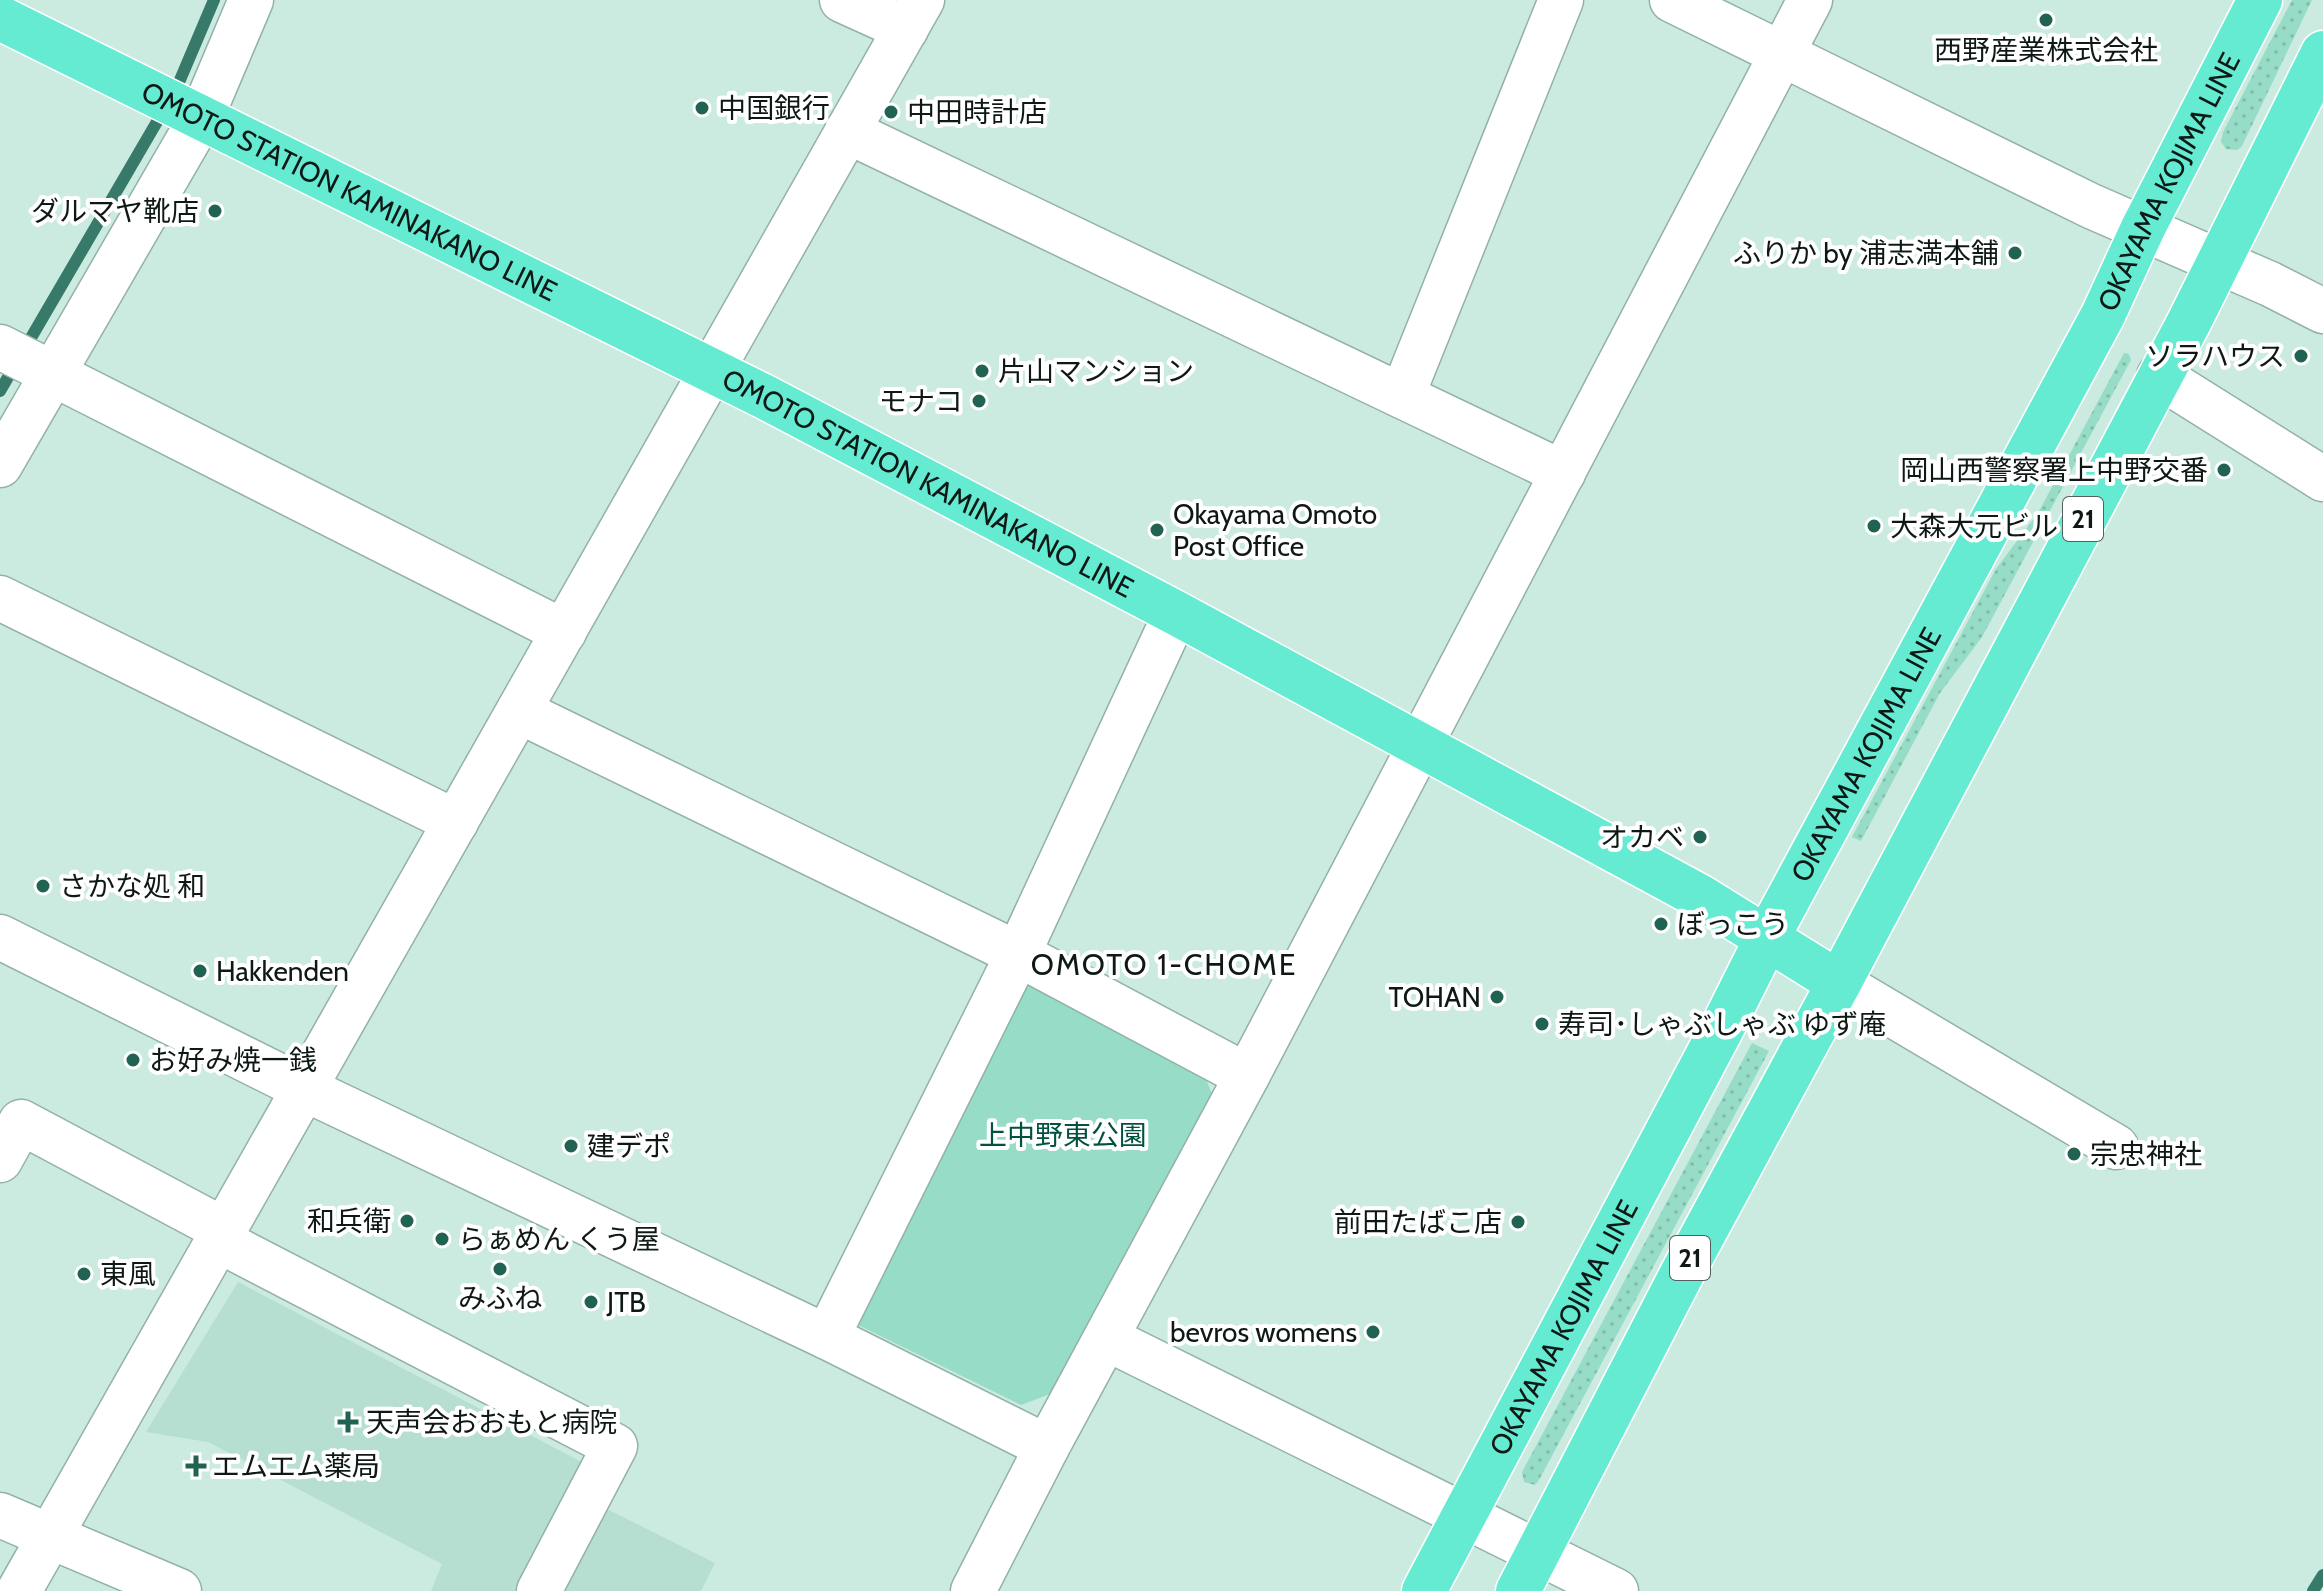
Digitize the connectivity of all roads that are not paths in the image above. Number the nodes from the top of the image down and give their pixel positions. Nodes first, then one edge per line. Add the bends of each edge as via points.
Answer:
1 (251, 0) edge
2 (842, 0) edge
3 (1561, 0) edge
4 (1672, 0) edge
5 (1810, 0) edge
6 (2260, 0) edge
7 (914, 14) edge
8 (0, 18) edge
9 (2323, 53) edge
10 (1782, 54) junction
11 (201, 118) junction
12 (847, 131) junction
13 (2143, 228) junction
14 (2219, 262) junction
15 (2323, 311) edge
16 (23, 359) edge
17 (712, 369) junction
18 (2159, 376) junction
19 (1402, 396) junction
20 (0, 465) edge
21 (1563, 473) junction
22 (2323, 479) edge
23 (0, 598) edge
24 (1176, 613) junction
25 (564, 632) junction
26 (519, 711) junction
27 (1420, 746) junction
28 (456, 822) junction
29 (0, 937) edge
30 (1767, 938) junction
31 (1018, 954) junction
32 (1839, 983) junction
33 (1247, 1076) junction
34 (305, 1089) junction
35 (2116, 1147) dead end
36 (0, 1160) edge
37 (221, 1235) junction
38 (827, 1337) junction
39 (1106, 1338) junction
40 (1047, 1447) junction
41 (0, 1515) edge
42 (1463, 1516) junction
43 (50, 1537) junction
44 (1539, 1552) junction
45 (21, 1584) edge
46 (179, 1591) edge
47 (539, 1591) edge
48 (973, 1591) edge
49 (1424, 1591) edge
50 (1518, 1591) edge
51 (1616, 1591) edge

1 - 11 street
2 - 7 street
3 - 19 street
4 - 10 street
5 - 10 street
6 - 13 main road, OKAYAMA KOJIMA LINE
7 - 12 street
8 - 11 main road, OMOTO STATION KAMINAKANO LINE
9 - 14 main road, 21
10 - 13 street
10 - 21 street
11 - 16 street
11 - 17 main road, OMOTO STATION KAMINAKANO LINE
12 - 17 street
12 - 19 street
13 - 14 street
13 - 30 main road, OKAYAMA KOJIMA LINE via 2103,315
14 - 15 street
14 - 18 main road, 21
16 - 20 street
16 - 25 street
17 - 24 main road, OMOTO STATION KAMINAKANO LINE
17 - 25 street
18 - 22 street
18 - 32 main road, 21
19 - 21 street
21 - 27 street
23 - 28 street
24 - 27 main road, OMOTO STATION KAMINAKANO LINE
24 - 31 street
25 - 26 street
26 - 28 street
26 - 31 street
27 - 30 main road, OMOTO STATION KAMINAKANO LINE
27 - 33 street
28 - 34 street
29 - 34 street
30 - 32 main road, OMOTO STATION KAMINAKANO LINE
30 - 42 main road, OKAYAMA KOJIMA LINE
31 - 33 street
31 - 38 street
32 - 35 street
32 - 44 main road, 21
33 - 39 street
34 - 37 street
34 - 38 street
36 - 37 street via 21,1122
37 - 43 street
37 - 47 street via 615,1446
38 - 40 street
39 - 40 street
39 - 42 street
40 - 48 street
41 - 43 street
42 - 44 street
42 - 49 main road, OKAYAMA KOJIMA LINE
43 - 45 street
43 - 46 street
44 - 50 main road, 21
44 - 51 street

